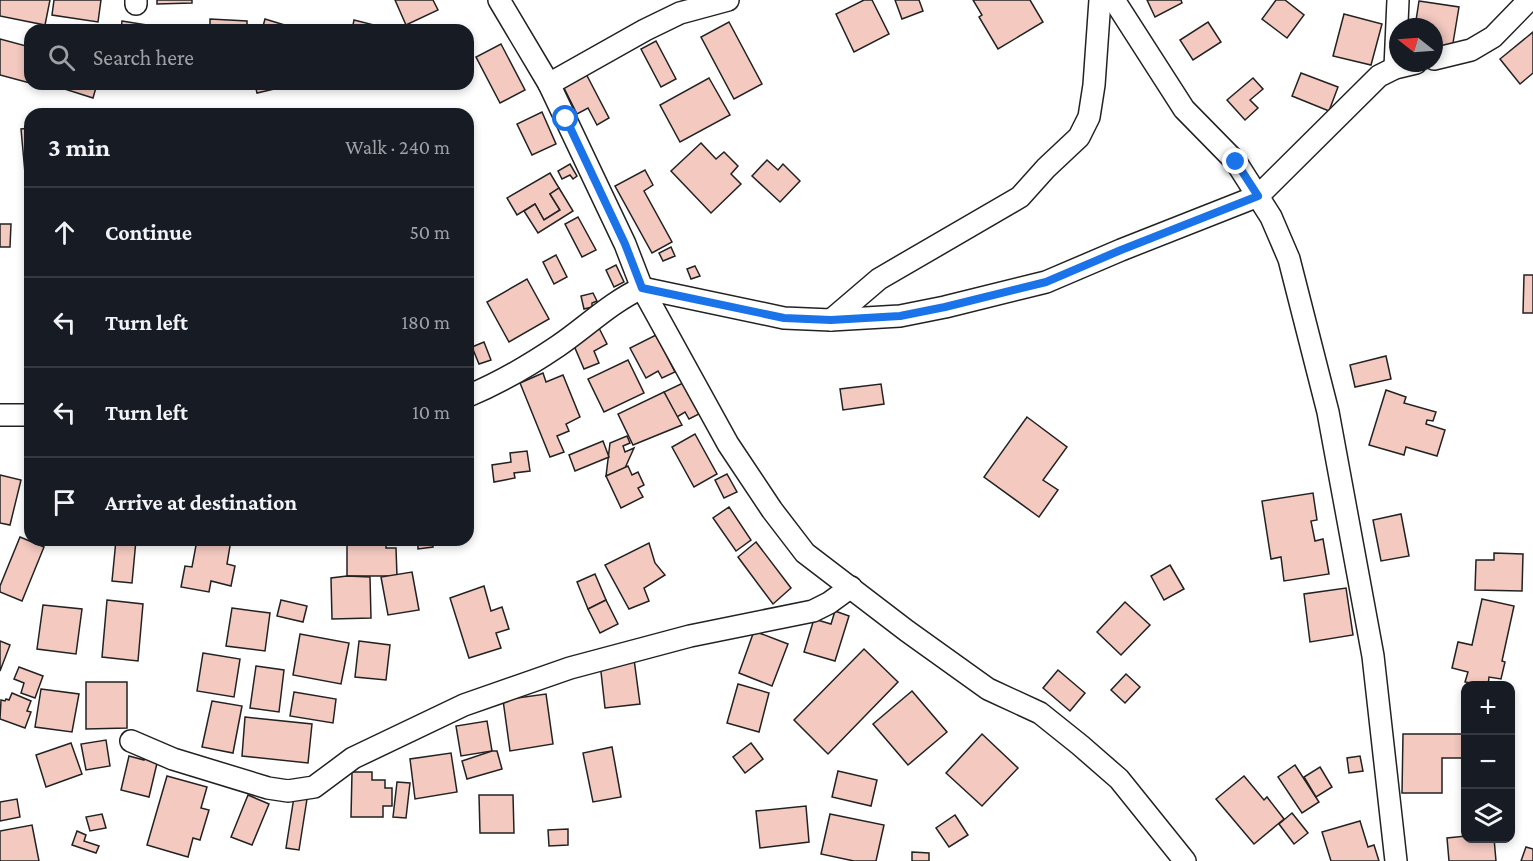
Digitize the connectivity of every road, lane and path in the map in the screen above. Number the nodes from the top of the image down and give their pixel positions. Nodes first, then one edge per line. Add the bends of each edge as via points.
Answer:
1 (499, 0) edge
2 (728, 0) edge
3 (1100, 0) edge
4 (1114, 0) edge
5 (1398, 0) edge
6 (1529, 0) edge
7 (1397, 18) edge
8 (1443, 57) edge
9 (1389, 71) edge
10 (549, 84) junction
11 (1258, 196) junction
12 (642, 288) junction
13 (831, 320) junction
14 (474, 394) edge
15 (0, 415) edge
16 (24, 415) edge
17 (851, 587) junction
18 (131, 741) dead end
19 (1185, 861) edge
20 (1396, 861) edge

1 - 10 street
2 - 10 street via 680,13
3 - 13 street via 1094,85 1089,117 1079,137 1020,197 879,279
4 - 11 street via 1184,108 1236,162
5 - 7 street
6 - 8 street via 1493,37 1471,50
9 - 11 street via 1379,76
10 - 12 street
11 - 13 street via 1046,282 900,316
11 - 20 street via 1289,259 1328,412 1373,656
12 - 13 street via 784,318
12 - 14 street via 558,347
12 - 17 street via 728,444 772,510 805,553
15 - 16 street
17 - 18 street via 813,610 679,639 570,669 464,705 353,759 314,787 268,789 173,759
17 - 19 street via 988,689 1040,713 1080,745 1119,779

